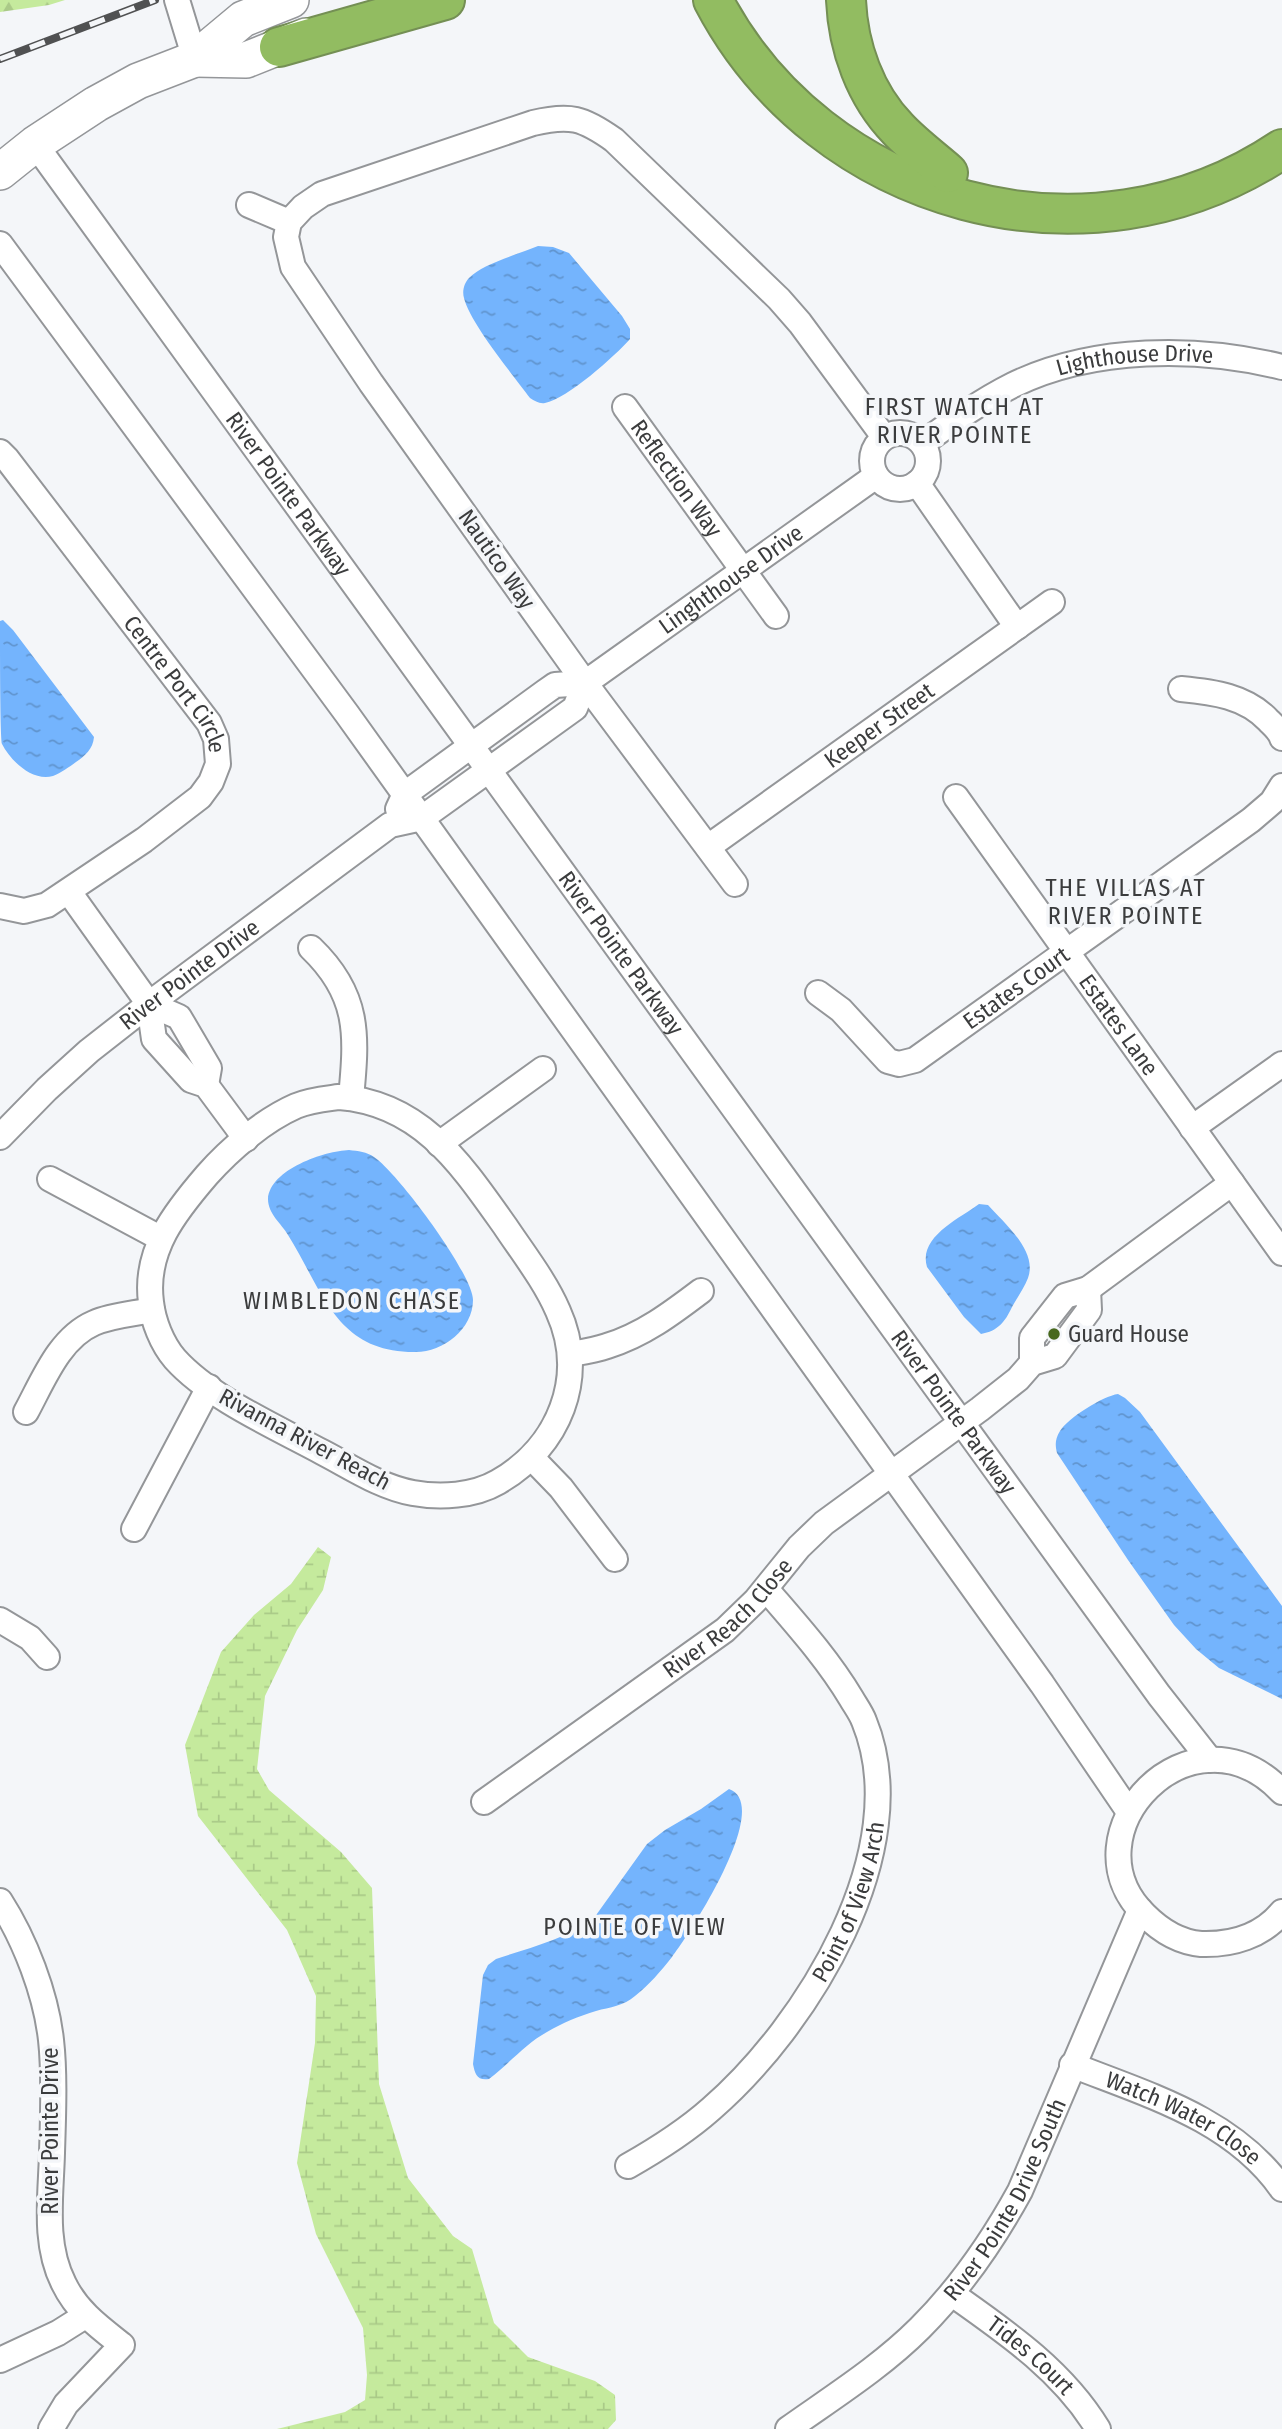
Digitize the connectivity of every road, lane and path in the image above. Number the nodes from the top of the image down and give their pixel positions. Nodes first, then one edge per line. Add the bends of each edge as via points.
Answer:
1 (177, 0) edge
2 (291, 0) edge
3 (400, 0) edge
4 (445, 0) edge
5 (691, 0) edge
6 (713, 0) edge
7 (739, 0) edge
8 (846, 0) edge
9 (736, 40) junction
10 (279, 47) junction
11 (195, 58) junction
12 (1282, 124) edge
13 (35, 144) junction
14 (1282, 149) edge
15 (0, 172) edge
16 (948, 173) junction
17 (249, 205) dead end
18 (289, 222) junction
19 (0, 244) edge
20 (1275, 361) edge
21 (625, 407) dead end
22 (884, 437) junction
23 (923, 443) junction
24 (0, 452) edge
25 (876, 476) junction
26 (917, 484) junction
27 (742, 570) junction
28 (1052, 602) dead end
29 (776, 616) dead end
30 (1017, 627) junction
31 (585, 683) junction
32 (1181, 689) dead end
33 (1282, 738) edge
34 (472, 744) junction
35 (489, 769) junction
36 (1282, 786) edge
37 (405, 794) junction
38 (956, 797) dead end
39 (422, 818) junction
40 (390, 825) junction
41 (708, 848) junction
42 (735, 884) dead end
43 (69, 892) junction
44 (0, 906) edge
45 (311, 948) dead end
46 (1069, 952) junction
47 (818, 993) dead end
48 (149, 1004) junction
49 (1282, 1064) edge
50 (543, 1069) dead end
51 (351, 1098) junction
52 (1192, 1128) junction
53 (0, 1137) edge
54 (246, 1139) junction
55 (439, 1144) junction
56 (50, 1179) dead end
57 (1232, 1183) junction
58 (160, 1238) junction
59 (1282, 1253) edge
60 (701, 1291) dead end
61 (152, 1310) junction
62 (570, 1354) junction
63 (209, 1387) junction
64 (26, 1412) dead end
65 (962, 1422) junction
66 (532, 1458) junction
67 (890, 1473) junction
68 (134, 1529) dead end
69 (615, 1559) dead end
70 (766, 1589) junction
71 (0, 1620) edge
72 (47, 1657) dead end
73 (1210, 1760) junction
74 (1282, 1792) edge
75 (484, 1802) dead end
76 (1129, 1812) junction
77 (0, 1901) edge
78 (1140, 1910) junction
79 (1282, 1912) edge
80 (1072, 2065) junction
81 (628, 2166) dead end
82 (1282, 2189) edge
83 (952, 2294) junction
84 (85, 2316) junction
85 (0, 2360) edge
86 (51, 2429) edge
87 (788, 2429) edge
88 (1098, 2429) edge

1 - 11 street
2 - 11 street via 243,19
3 - 10 street
4 - 10 highway
5 - 9 highway
6 - 9 highway
7 - 16 highway via 781,58 822,98 890,145
8 - 16 highway via 855,57 867,85 898,130
9 - 14 highway via 772,85 829,135 898,176 975,204 1052,214 1139,207 1229,179
10 - 11 street via 246,60
11 - 13 street via 138,81
12 - 16 highway via 1203,168 1131,188 1048,193
13 - 15 street
13 - 34 street, River Pointe Parkway
17 - 18 street
18 - 22 street via 303,207 340,187 533,123 575,118 614,140 779,299
18 - 31 street, Nautico Way via 286,237 293,267
19 - 37 street
20 - 23 street, Lighthouse Drive via 1161,353 1089,359 1014,385
21 - 27 street, Reflection Way
22 - 23 street via 909,433
22 - 25 street via 871,459
23 - 26 street via 927,469
24 - 43 street, Centre Port Circle via 209,723 216,739 218,764 200,797
25 - 26 street via 894,489
25 - 27 street, Linghthouse Drive
26 - 30 street
27 - 29 street, Reflection Way
27 - 31 street, Linghthouse Drive
28 - 30 street, Keeper Street
30 - 41 street, Keeper Street
31 - 34 street, Linghthouse Drive via 555,685
31 - 35 street, Linghthouse Drive via 576,708
31 - 41 street, Nautico Way
32 - 33 street via 1237,699 1260,712
34 - 35 street, River Pointe Parkway
34 - 37 street, River Pointe Drive
35 - 39 street, Linghthouse Drive
35 - 65 street, River Pointe Parkway
36 - 46 street, Estates Court via 1251,820
37 - 39 street
37 - 40 street, River Pointe Drive
38 - 46 street, Estates Lane
39 - 40 street, River Pointe Drive
39 - 67 street
40 - 48 street, River Pointe Drive
41 - 42 street, Nautico Way
43 - 44 street, Centre Port Circle via 24,911
43 - 48 street
45 - 51 street via 328,964 349,1001 353,1023
46 - 47 street, Estates Court via 915,1060 899,1064 878,1052 841,1010
46 - 52 street, Estates Lane
48 - 53 street, River Pointe Drive via 89,1051
48 - 54 street via 154,1039 191,1080 206,1085
49 - 52 street
50 - 55 street
51 - 54 street, Rivanna River Reach via 294,1107
51 - 55 street, Rivanna River Reach via 403,1115
52 - 57 street, Estates Lane
54 - 58 street, Rivanna River Reach via 213,1168
55 - 62 street, Rivanna River Reach via 533,1266 558,1309
56 - 58 street
57 - 59 street, Estates Lane
57 - 65 street, River Reach Close via 1088,1289 1089,1310 1055,1356 1032,1363
58 - 61 street, Rivanna River Reach via 152,1261
60 - 62 street via 634,1336
61 - 63 street, Rivanna River Reach via 170,1353
61 - 64 street via 112,1317 76,1334 62,1349
62 - 66 street, Rivanna River Reach via 568,1394 561,1414
63 - 66 street, Rivanna River Reach via 384,1485 411,1492 465,1493 491,1486
63 - 68 street
65 - 67 street, River Reach Close
65 - 73 street, River Pointe Parkway
66 - 69 street
67 - 70 street, River Reach Close via 824,1523
67 - 76 street
70 - 75 street, River Reach Close via 725,1630
70 - 81 street, Point of View Arch via 832,1668 864,1721 877,1788 871,1857 837,1944 784,2031 712,2108 668,2143
71 - 72 street via 30,1638
73 - 74 street via 1253,1769
73 - 76 street via 1163,1775
76 - 78 street via 1120,1863
77 - 84 street, River Pointe Drive via 37,1982 51,2040 50,2230 64,2284
78 - 79 street via 1174,1937 1217,1944 1259,1932
78 - 80 street, River Pointe Drive South
80 - 82 street, Watch Water Close via 1185,2110 1222,2131 1250,2153
80 - 83 street, River Pointe Drive South via 1020,2191
83 - 87 street, River Pointe Drive South via 882,2362
83 - 88 street, Tides Court via 1014,2337 1046,2366
84 - 85 street
84 - 86 street, River Pointe Drive via 122,2345 66,2404

